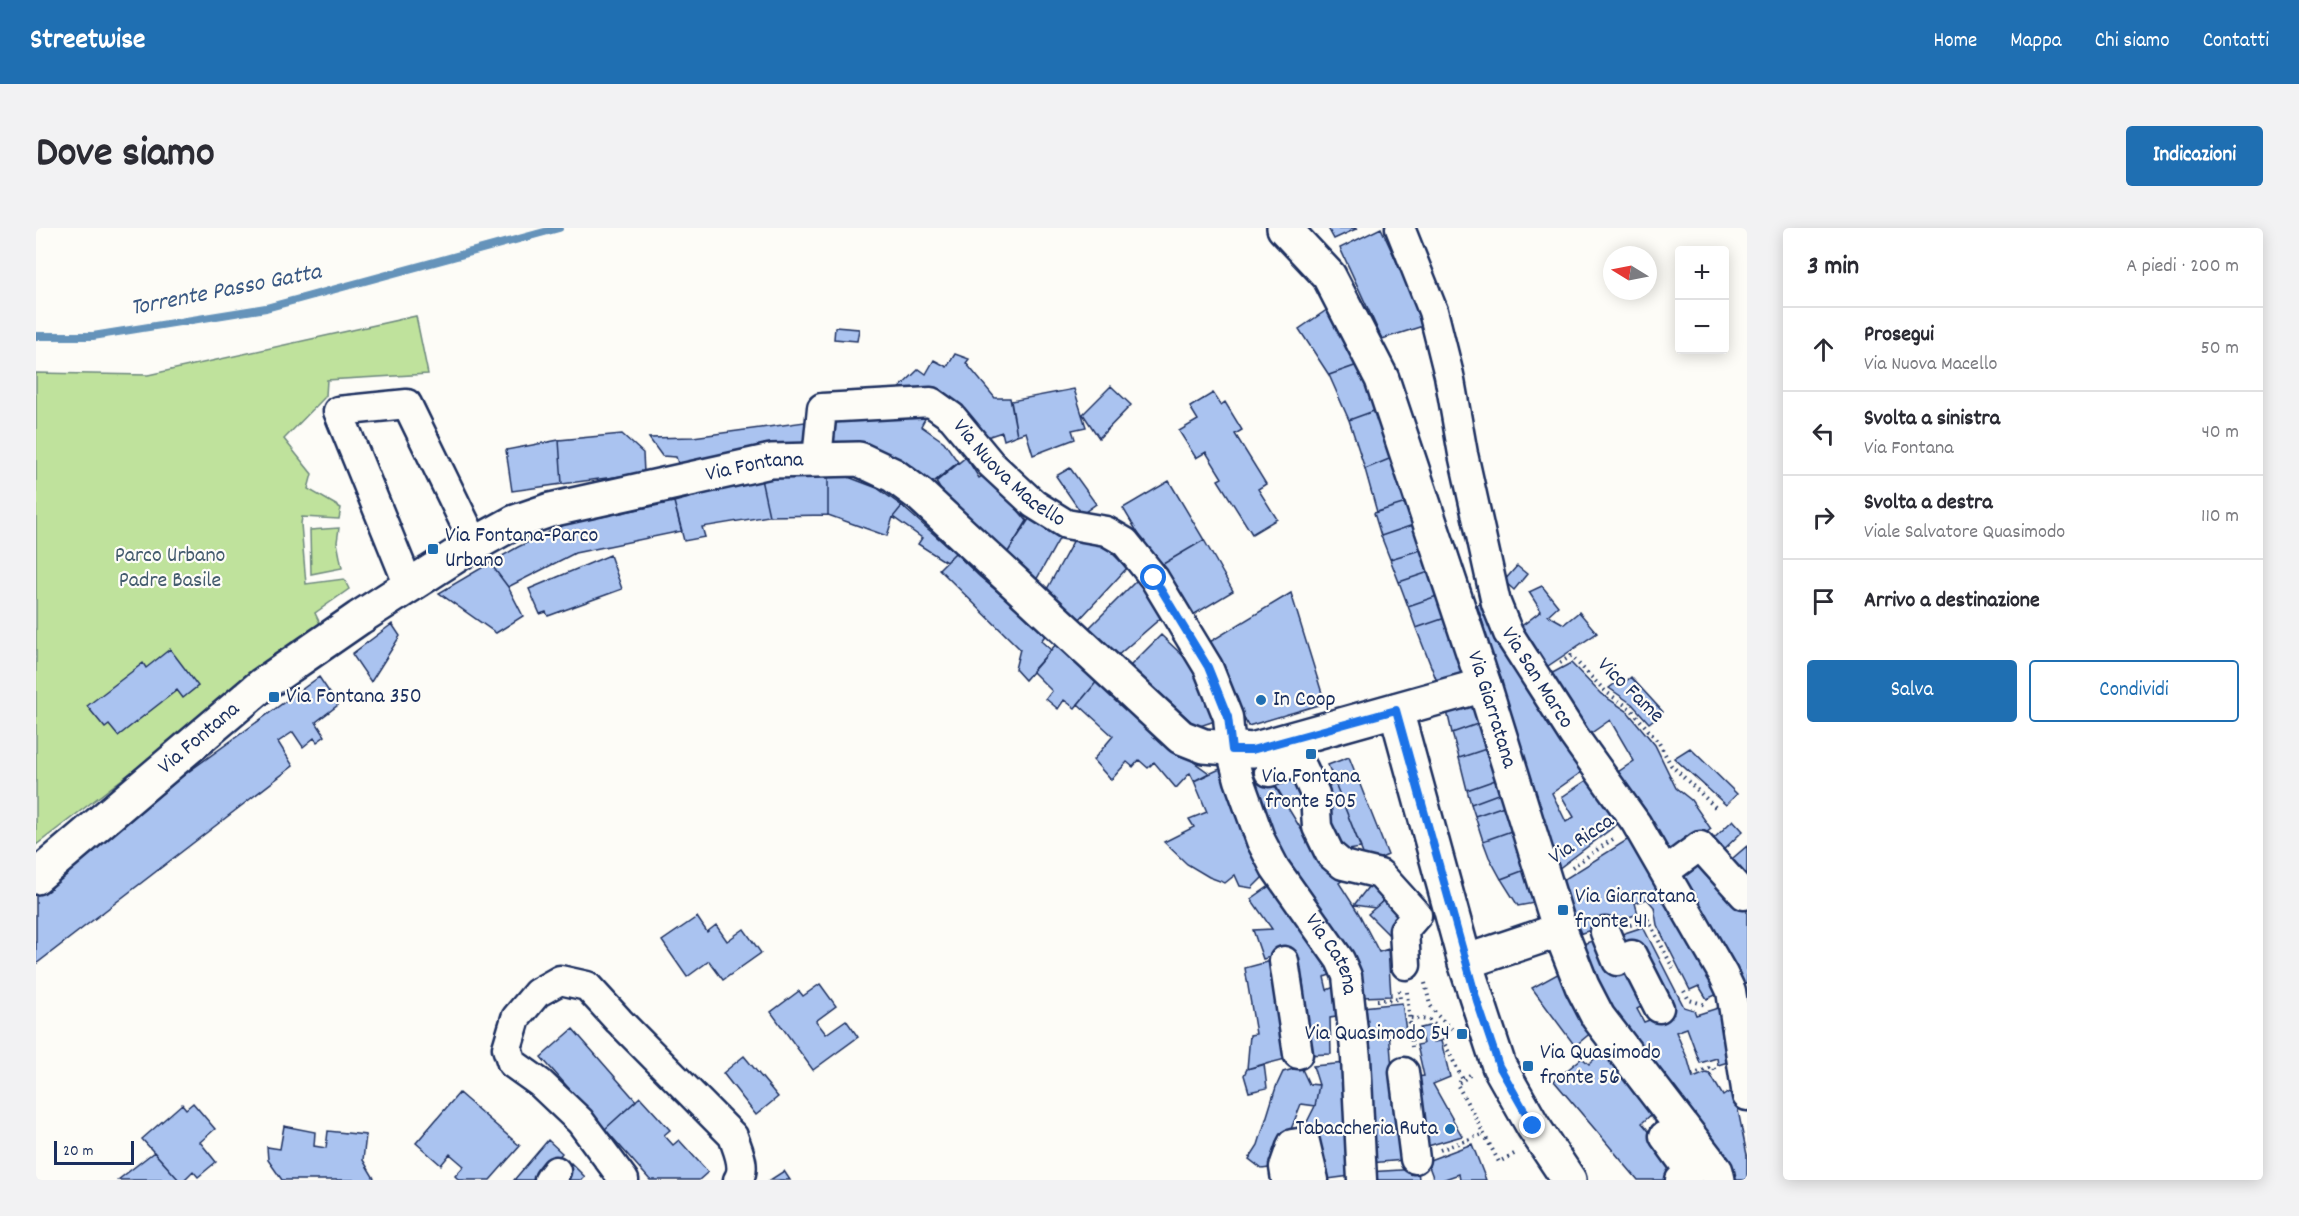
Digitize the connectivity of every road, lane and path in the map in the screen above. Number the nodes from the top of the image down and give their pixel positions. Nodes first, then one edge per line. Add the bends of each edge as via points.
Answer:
1 (1284, 228) edge
2 (1311, 228) edge
3 (1400, 228) edge
4 (1329, 276) junction
5 (817, 459) junction
6 (475, 544) junction
7 (409, 585) junction
8 (1536, 677) junction
9 (1484, 685) junction
10 (1396, 710) junction
11 (1232, 750) junction
12 (1269, 772) dead end
13 (1716, 808) dead end
14 (1636, 823) junction
15 (1666, 871) junction
16 (36, 877) edge
17 (1546, 884) junction
18 (1744, 895) dead end
19 (1560, 930) junction
20 (1605, 932) dead end
21 (1284, 961) dead end
22 (1465, 962) junction
23 (1406, 973) junction
24 (1369, 1001) dead end
25 (1739, 1003) edge
26 (1659, 1008) dead end
27 (1411, 1018) junction
28 (1298, 1054) dead end
29 (1404, 1072) joint
30 (1463, 1080) dead end
31 (1747, 1096) edge
32 (1664, 1136) dead end
33 (1415, 1159) dead end
34 (624, 1180) edge
35 (738, 1180) edge
36 (1286, 1180) edge
37 (1314, 1180) edge
38 (1362, 1180) edge
39 (1569, 1180) edge
40 (1680, 1180) edge
41 (1718, 1180) edge

1 - 4 street, Via Giarratana
2 - 4 street
3 - 8 street, Via San Marco via 1433,310 1496,603 1508,633
4 - 9 street, Via Giarratana via 1382,379
5 - 6 street, Via Fontana via 771,461 550,510 516,522
5 - 11 street, Via Fontana via 859,459 893,476 920,495 1180,737
5 - 11 street, Via Nuova Macello via 822,408 931,402 952,417 991,464 1034,504 1066,524 1106,531 1125,542 1154,578 1208,667 1228,717
6 - 7 street, Via Fontana
6 - 7 street via 407,404 338,411
7 - 16 street, Via Fontana via 262,685
8 - 13 path, Vico Fame via 1571,656 1606,692 1631,709 1659,743 1671,765
8 - 14 street, Via San Marco
9 - 10 street, Via Fontana
9 - 17 street, Via Giarratana
10 - 11 street, Via Fontana via 1252,750
10 - 22 street
11 - 38 street, Via Catena via 1261,841 1347,976
12 - 23 street via 1299,764 1316,794 1317,827 1330,854 1342,866 1380,874 1417,915 1404,930
14 - 15 street, Via San Marco
14 - 17 path, Via Ricca
15 - 18 street via 1700,846
15 - 25 street, Via San Marco
17 - 19 street, Via Giarratana
19 - 22 street
19 - 41 street, Via Giarratana via 1598,1017 1716,1171
20 - 26 street via 1617,961 1632,955
21 - 28 street
22 - 39 street via 1499,1066
23 - 24 path via 1398,981 1400,999
23 - 27 path
25 - 31 street, Via San Marco
27 - 29 path via 1417,1069
27 - 30 path via 1429,1020 1436,1026
29 - 33 street
32 - 40 street via 1690,1172
34 - 35 street via 580,1121 512,1063 507,1048 516,1017 537,993 560,980 587,986 733,1136 741,1161 742,1174
36 - 37 street via 1284,1167 1292,1144 1305,1142

